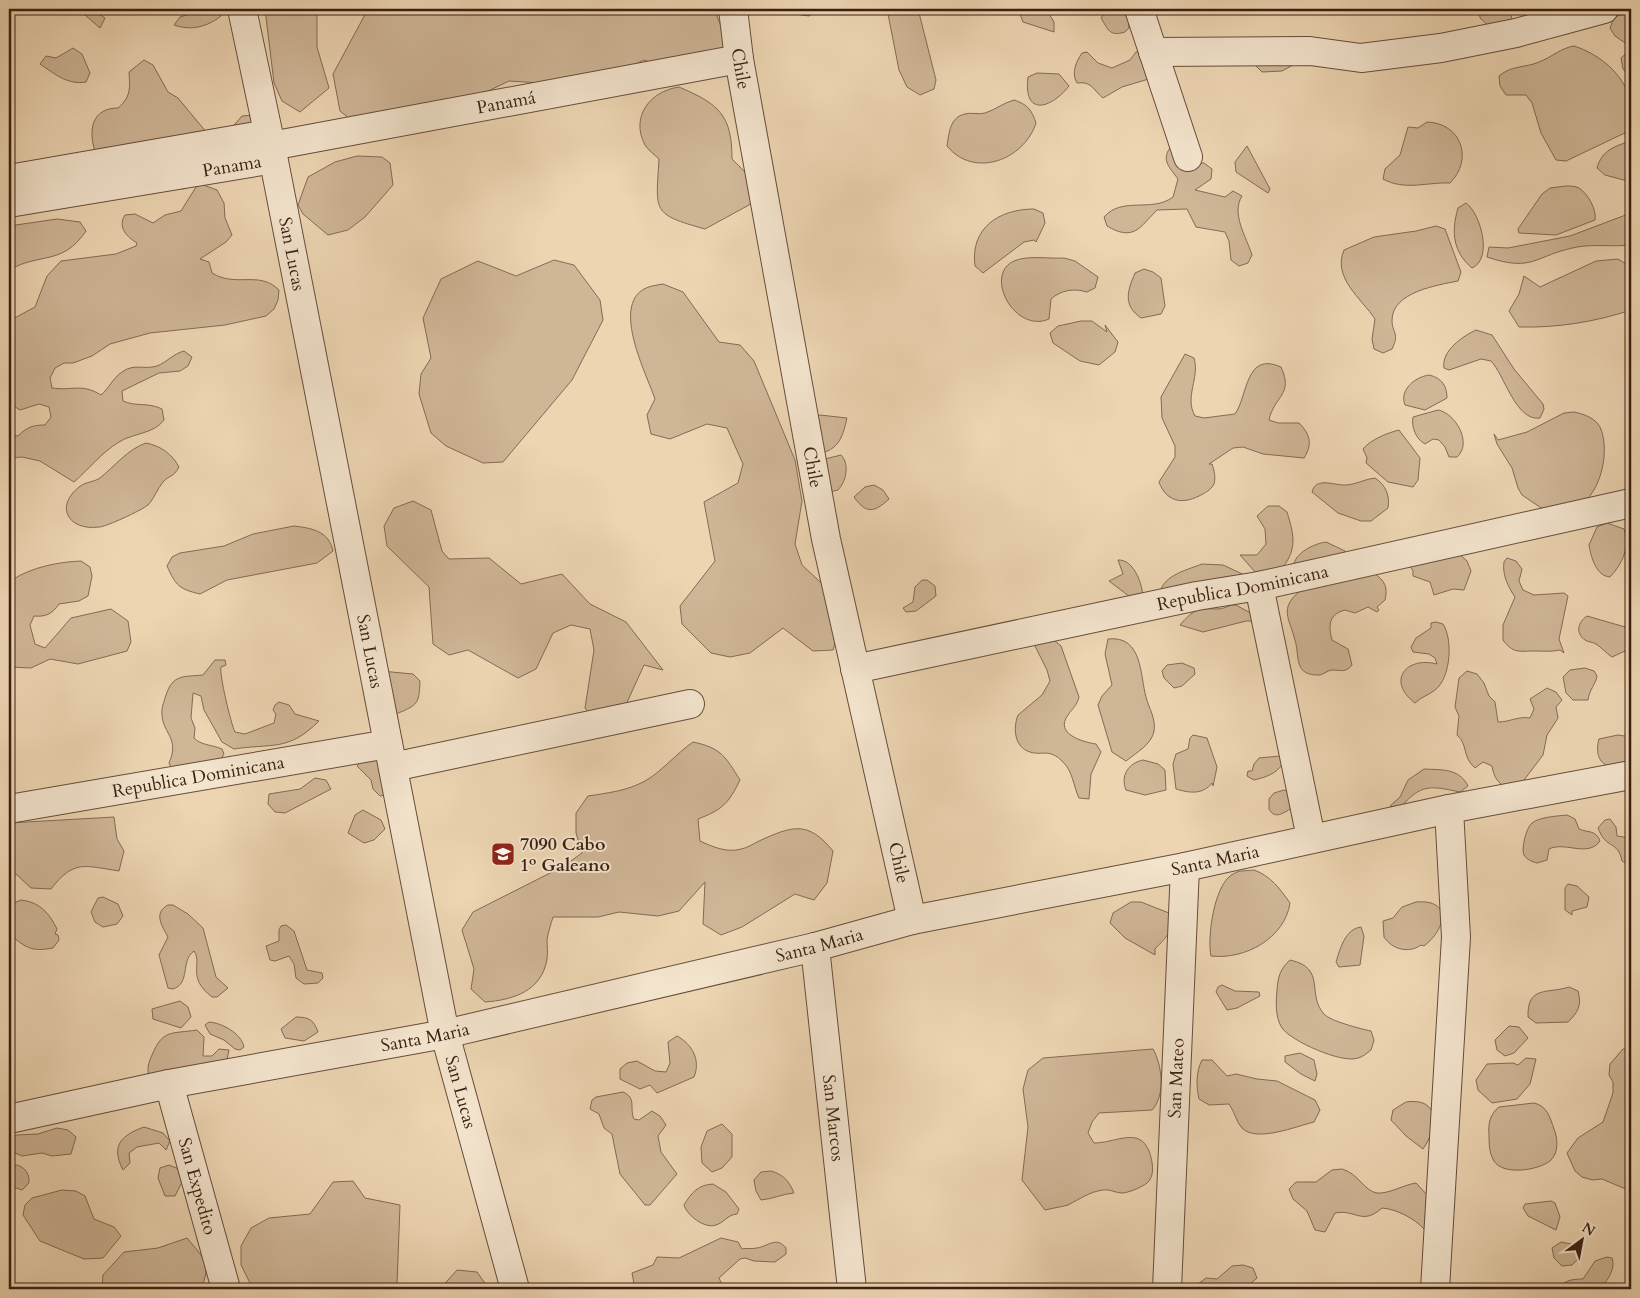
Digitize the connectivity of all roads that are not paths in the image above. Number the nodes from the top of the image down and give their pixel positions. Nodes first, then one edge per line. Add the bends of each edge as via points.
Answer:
1 (242, 9) edge
2 (733, 9) edge
3 (1138, 9) edge
4 (1604, 9) edge
5 (1153, 52) junction
6 (739, 59) junction
7 (271, 146) junction
8 (1188, 157) dead end
9 (9, 179) edge
10 (9, 203) edge
11 (1631, 504) edge
12 (1259, 586) junction
13 (855, 669) junction
14 (690, 704) dead end
15 (390, 755) junction
16 (1631, 776) edge
17 (9, 809) edge
18 (1449, 809) junction
19 (1311, 838) junction
20 (1185, 867) junction
21 (912, 920) junction
22 (815, 948) junction
23 (445, 1034) junction
24 (169, 1084) junction
25 (9, 1119) edge
26 (226, 1289) edge
27 (515, 1289) edge
28 (852, 1289) edge
29 (1167, 1289) edge
30 (1435, 1289) edge

1 - 7 street, San Lucas
2 - 6 street, Chile
3 - 5 street
4 - 5 street via 1516,33 1442,48 1361,58 1310,51
5 - 8 street
6 - 7 street, Panamá
6 - 13 street, Chile via 826,539
7 - 9 street, Panama via 256,136
7 - 10 street, Panama via 262,161
7 - 15 street, San Lucas
11 - 12 street, Republica Dominicana
12 - 13 street, Republica Dominicana via 1197,596
12 - 19 street
13 - 21 street, Chile
14 - 15 street, Republica Dominicana
15 - 17 street, Republica Dominicana
15 - 23 street, San Lucas
16 - 18 street, Santa Maria
18 - 19 street, Santa Maria
18 - 30 street via 1456,937
19 - 20 street, Santa Maria
20 - 21 street, Santa Maria
20 - 29 street, San Mateo
21 - 22 street, Santa Maria
22 - 23 street, Santa Maria
22 - 28 street, San Marcos
23 - 24 street, Santa Maria
23 - 27 street, San Lucas
24 - 25 street, Santa Maria
24 - 26 street, San Expedito

